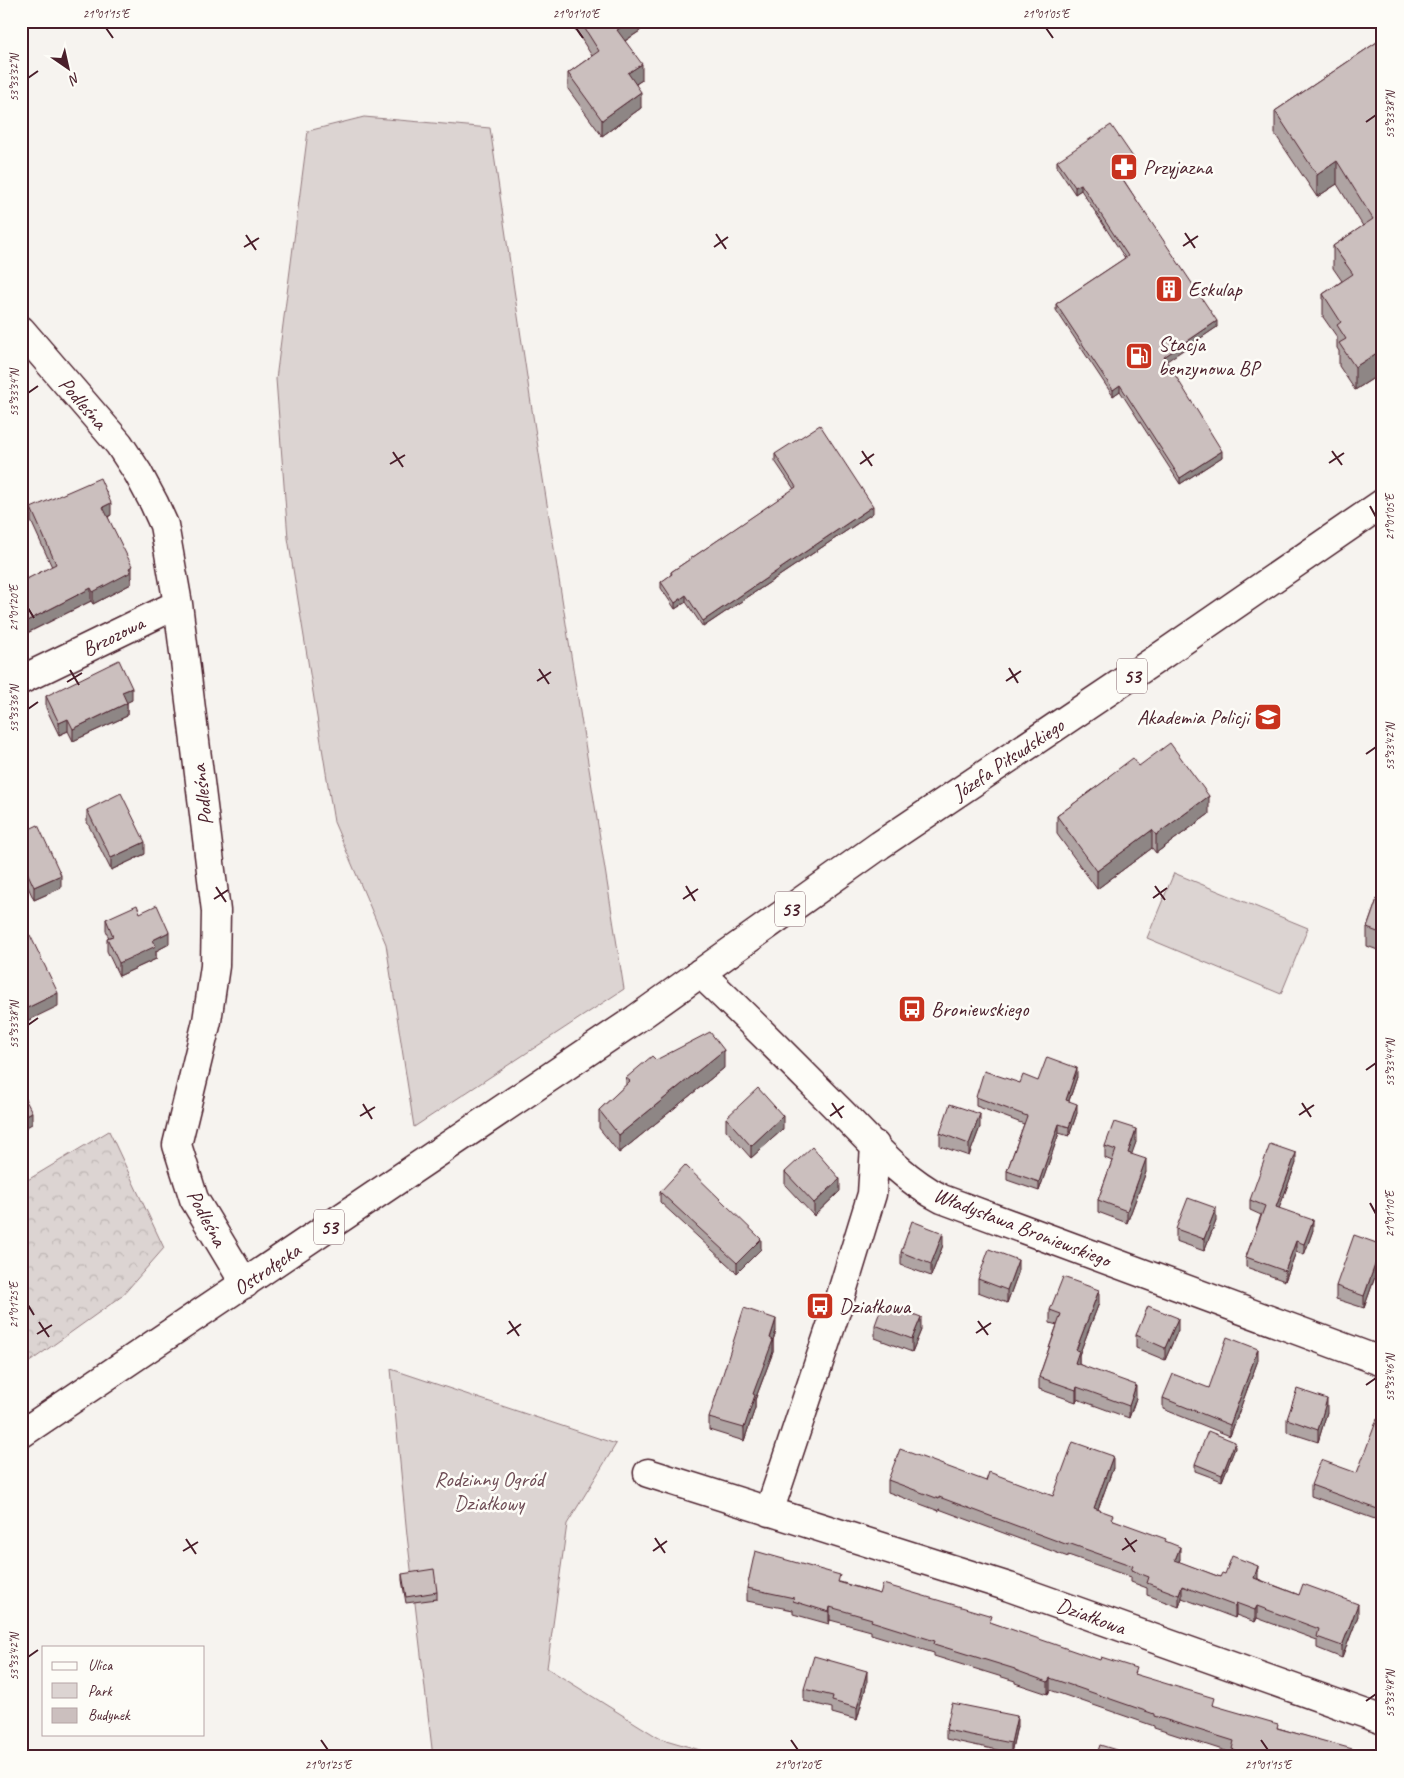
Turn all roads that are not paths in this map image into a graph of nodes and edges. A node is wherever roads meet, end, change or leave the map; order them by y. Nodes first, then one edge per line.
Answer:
1 (22, 333) edge
2 (1383, 503) edge
3 (178, 604) junction
4 (21, 680) edge
5 (700, 973) junction
6 (636, 1019) joint
7 (875, 1146) junction
8 (245, 1284) junction
9 (1383, 1362) edge
10 (21, 1434) edge
11 (648, 1473) dead end
12 (769, 1512) junction
13 (1383, 1720) edge

1 - 3 street, Podleśna
2 - 5 street, Józefa Piłsudskiego / 53
3 - 4 street, Brzozowa
3 - 8 street, Podleśna
5 - 6 street, Józefa Piłsudskiego / 53
5 - 7 street, Władysława Broniewskiego
6 - 8 street, Ostrołęcka / 53
7 - 9 street, Władysława Broniewskiego
7 - 12 street
8 - 10 street, Ostrołęcka / 53
11 - 12 street, Działkowa
12 - 13 street, Działkowa

